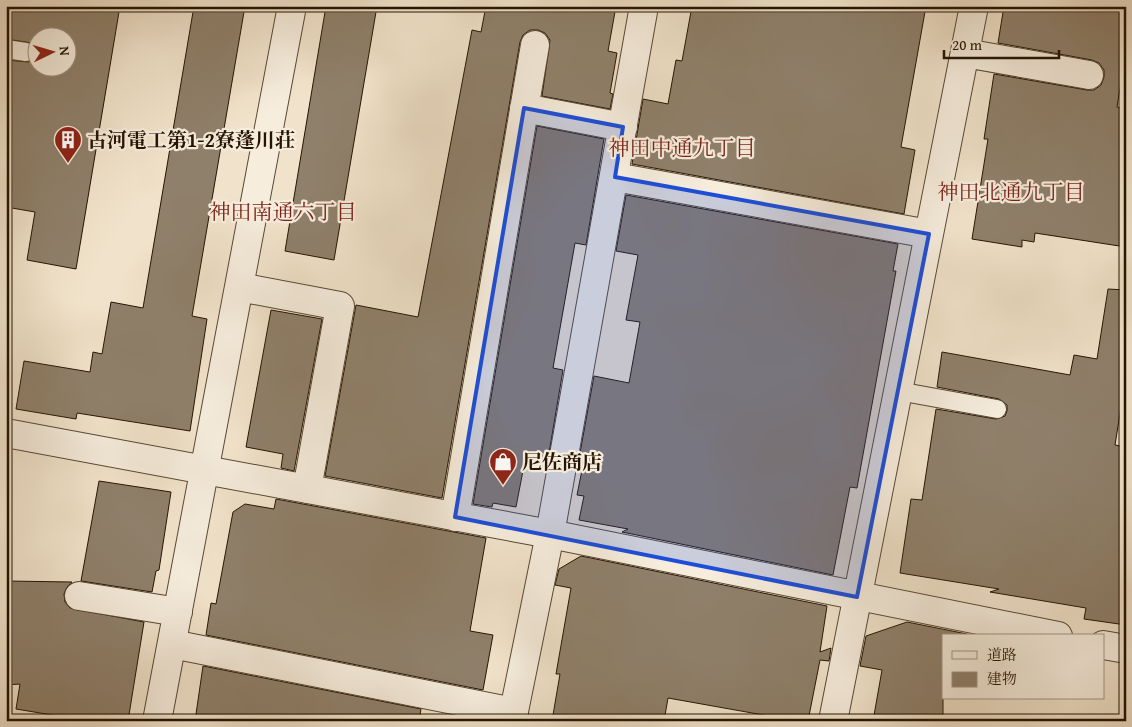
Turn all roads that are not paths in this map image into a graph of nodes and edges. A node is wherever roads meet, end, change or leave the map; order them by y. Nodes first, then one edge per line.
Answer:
1 (292, 6) edge
2 (644, 6) edge
3 (974, 6) edge
4 (535, 45) dead end
5 (6, 49) edge
6 (26, 52) dead end
7 (965, 53) junction
8 (1090, 75) dead end
9 (524, 108) junction
10 (623, 127) junction
11 (615, 177) junction
12 (929, 234) junction
13 (239, 287) junction
14 (898, 391) junction
15 (997, 409) dead end
16 (6, 433) edge
17 (205, 470) junction
18 (307, 489) junction
19 (455, 517) junction
20 (550, 534) junction
21 (79, 596) dead end
22 (857, 597) junction
23 (178, 612) junction
24 (1048, 634) edge
25 (172, 644) junction
26 (1104, 644) edge
27 (1126, 649) edge
28 (513, 717) edge
29 (157, 721) edge
30 (833, 721) edge

1 - 13 street
2 - 10 street
3 - 7 street
4 - 9 street
5 - 6 lane
7 - 8 street
7 - 12 street
9 - 10 street
9 - 19 street
10 - 11 street
11 - 12 street
11 - 20 street
12 - 14 street
13 - 17 street
13 - 18 street
14 - 15 lane
14 - 22 street
16 - 17 street
17 - 18 street
17 - 23 street
18 - 19 street
19 - 20 street
20 - 22 street
20 - 28 street
21 - 23 street
22 - 24 street
22 - 30 street
23 - 25 street
25 - 28 street
25 - 29 street
26 - 27 street

